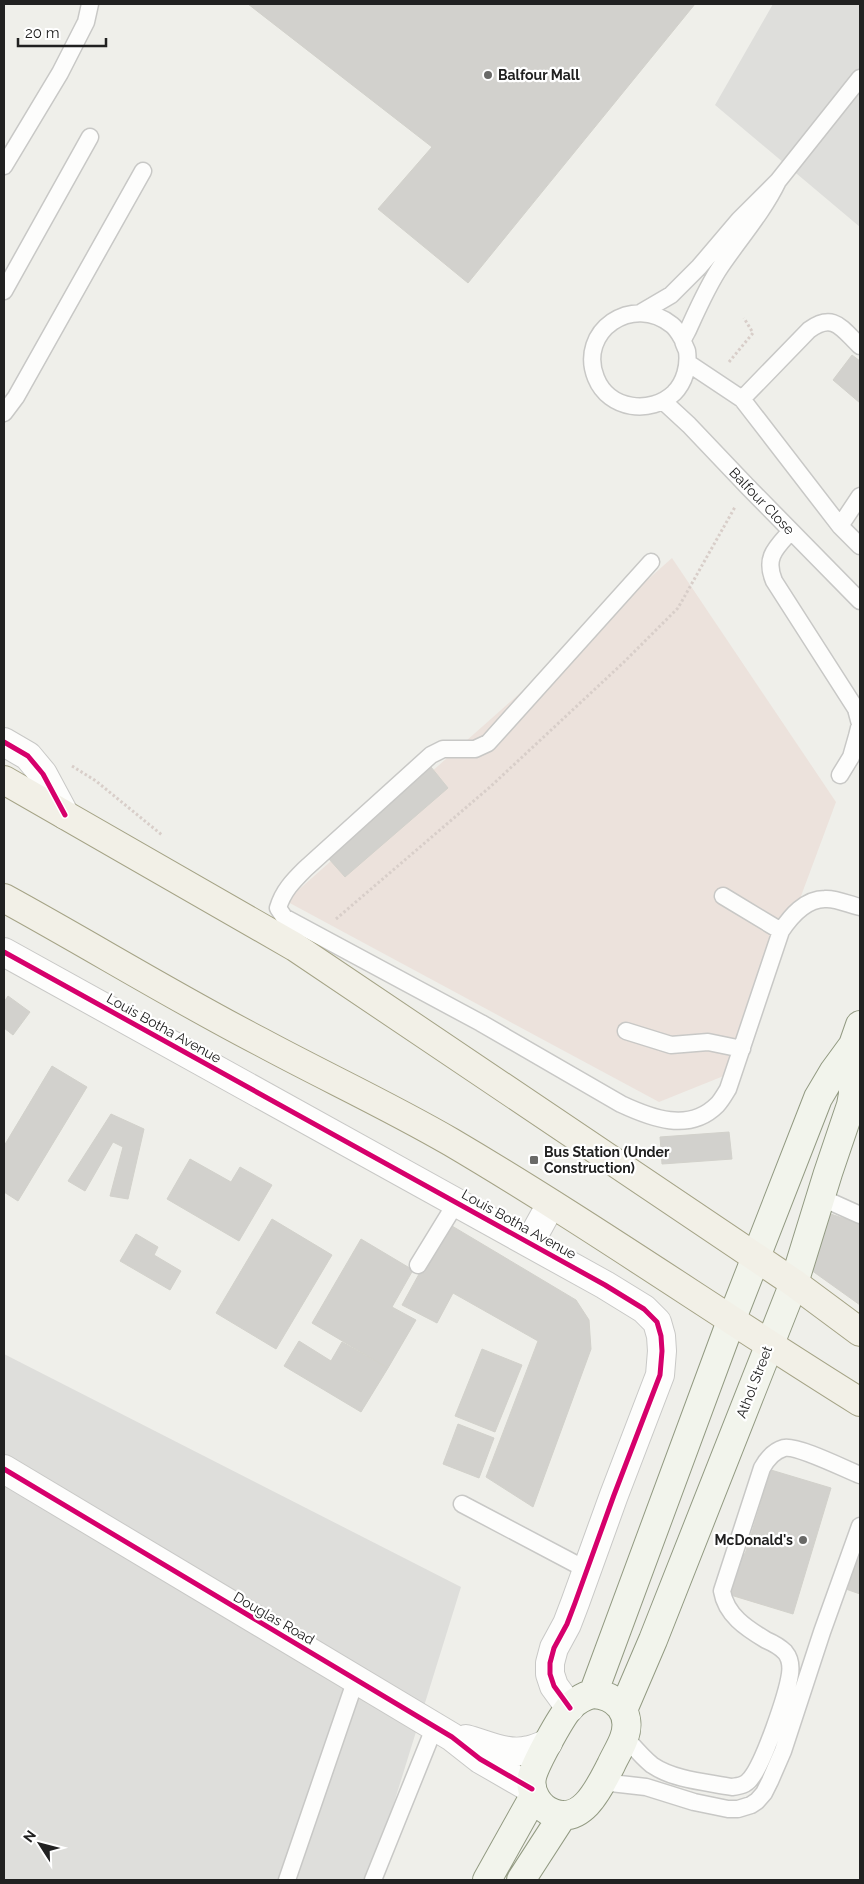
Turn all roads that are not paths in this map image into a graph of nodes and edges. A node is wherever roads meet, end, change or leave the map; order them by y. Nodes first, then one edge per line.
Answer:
1 (90, 4) edge
2 (860, 78) edge
3 (90, 137) dead end
4 (4, 166) edge
5 (143, 171) dead end
6 (778, 181) junction
7 (4, 291) edge
8 (642, 312) junction
9 (683, 340) junction
10 (860, 346) edge
11 (688, 363) junction
12 (742, 399) junction
13 (663, 402) junction
14 (4, 413) edge
15 (860, 496) edge
16 (840, 526) junction
17 (791, 531) junction
18 (860, 546) edge
19 (651, 562) dead end
20 (860, 601) edge
21 (4, 742) edge
22 (840, 775) dead end
23 (4, 780) edge
24 (65, 815) junction
25 (723, 896) dead end
26 (4, 898) edge
27 (860, 907) edge
28 (781, 931) junction
29 (4, 952) edge
30 (626, 1031) dead end
31 (857, 1035) edge
32 (742, 1048) junction
33 (820, 1197) junction
34 (456, 1203) junction
35 (551, 1204) junction
36 (860, 1215) edge
37 (530, 1242) junction
38 (756, 1257) junction
39 (418, 1265) dead end
40 (794, 1283) junction
41 (731, 1321) junction
42 (860, 1332) edge
43 (769, 1346) junction
44 (860, 1402) edge
45 (4, 1469) edge
46 (860, 1475) edge
47 (462, 1504) dead end
48 (860, 1526) edge
49 (587, 1570) junction
50 (356, 1679) junction
51 (582, 1699) junction
52 (623, 1710) junction
53 (443, 1731) junction
54 (625, 1737) junction
55 (548, 1744) junction
56 (602, 1782) junction
57 (533, 1792) junction
58 (563, 1815) junction
59 (287, 1880) edge
60 (373, 1880) edge
61 (487, 1880) edge
62 (521, 1880) edge

1 - 4 lane
2 - 6 lane
3 - 7 lane
5 - 14 lane
6 - 8 lane
6 - 9 lane
8 - 9 lane
8 - 13 lane
9 - 11 lane
10 - 12 lane
11 - 12 lane
11 - 13 lane
12 - 16 lane
13 - 17 lane, Balfour Close
15 - 16 lane
16 - 18 lane
17 - 20 lane, Balfour Close
17 - 22 lane
19 - 32 lane
21 - 24 street
23 - 24 main road
24 - 38 main road
25 - 28 lane
26 - 35 main road
27 - 28 lane
28 - 32 lane
29 - 34 street, Louis Botha Avenue
30 - 32 lane
31 - 33 main road, Athol Street
31 - 38 main road, Athol Street
33 - 36 lane
33 - 40 main road, Athol Street
34 - 37 street, Louis Botha Avenue
34 - 39 lane
35 - 37 street
35 - 41 main road
37 - 49 street, Louis Botha Avenue
38 - 40 main road
38 - 41 main road, Athol Street
40 - 42 main road
40 - 43 main road, Athol Street
41 - 43 main road
41 - 51 main road, Athol Street
43 - 44 main road
43 - 52 main road, Athol Street
45 - 50 street, Douglas Road
46 - 54 lane
47 - 49 lane
48 - 56 lane
49 - 51 street, Louis Botha Avenue
50 - 53 street, Douglas Road
50 - 59 lane
51 - 52 main road
51 - 55 main road, Athol Street
52 - 54 main road
53 - 55 street, Douglas Road
53 - 57 street, Douglas Road
53 - 60 lane
54 - 56 main road
55 - 57 main road, Athol Street
56 - 58 main road
57 - 58 main road
57 - 61 main road
58 - 62 main road

